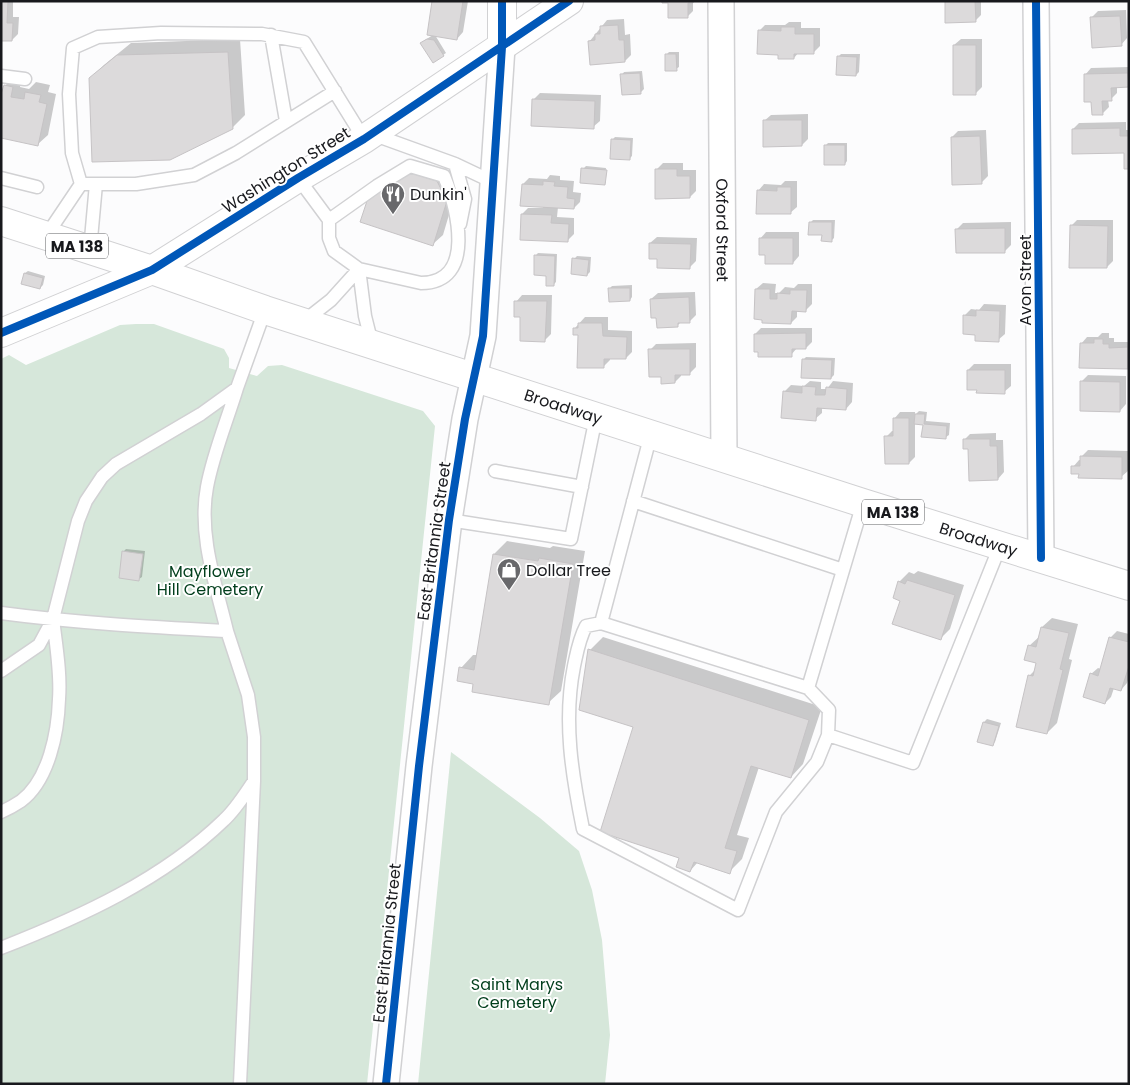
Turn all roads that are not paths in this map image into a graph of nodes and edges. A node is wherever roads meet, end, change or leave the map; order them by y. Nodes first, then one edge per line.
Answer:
1 (502, 1) edge
2 (569, 1) edge
3 (721, 1) edge
4 (1036, 1) edge
5 (266, 34) junction
6 (502, 47) junction
7 (1, 76) edge
8 (25, 79) dead end
9 (335, 91) junction
10 (286, 120) junction
11 (368, 136) junction
12 (456, 164) junction
13 (298, 178) junction
14 (1, 179) edge
15 (493, 182) junction
16 (81, 184) junction
17 (96, 184) junction
18 (37, 187) dead end
19 (329, 220) junction
20 (1, 221) edge
21 (458, 232) junction
22 (46, 236) junction
23 (90, 250) junction
24 (359, 269) junction
25 (152, 270) junction
26 (265, 310) junction
27 (303, 322) junction
28 (1, 333) edge
29 (372, 344) junction
30 (474, 377) junction
31 (237, 388) junction
32 (596, 417) junction
33 (651, 434) junction
34 (724, 457) junction
35 (495, 470) dead end
36 (582, 487) junction
37 (633, 501) junction
38 (863, 502) junction
39 (449, 520) junction
40 (1000, 546) junction
41 (1041, 558) junction
42 (843, 570) junction
43 (1129, 586) edge
44 (1, 613) edge
45 (53, 619) junction
46 (601, 624) junction
47 (227, 631) junction
48 (1, 671) edge
49 (808, 688) junction
50 (828, 735) junction
51 (254, 781) junction
52 (1, 812) edge
53 (1, 948) edge
54 (240, 1084) edge
55 (386, 1084) edge

1 - 6 main road, East Britannia Street
2 - 6 main road, Washington Street
3 - 34 street, Oxford Street
4 - 41 street, Avon Street
5 - 9 lane
5 - 10 lane
5 - 16 lane
6 - 11 main road, Washington Street
6 - 15 street, East Britannia Street
7 - 8 lane
9 - 10 lane
9 - 11 lane
10 - 17 lane
11 - 12 lane
11 - 13 main road, Washington Street
12 - 15 lane
12 - 21 lane
13 - 19 lane
13 - 25 main road, Washington Street
14 - 18 lane
15 - 30 street, East Britannia Street
16 - 17 lane
16 - 22 lane
17 - 23 lane
19 - 21 lane
19 - 24 lane
20 - 22 main road, Broadway / MA 138
21 - 24 lane
22 - 23 main road, Broadway / MA 138
23 - 25 main road, Broadway / MA 138
24 - 27 lane
24 - 29 lane
25 - 26 main road, Broadway / MA 138
25 - 28 main road, Washington Street
26 - 27 main road, Broadway / MA 138
26 - 31 lane
27 - 29 main road, Broadway / MA 138
29 - 30 main road, Broadway / MA 138
30 - 32 main road, Broadway / MA 138
30 - 39 street, East Britannia Street
31 - 45 lane
31 - 47 lane
32 - 33 main road, Broadway / MA 138
32 - 36 lane
33 - 34 main road, Broadway / MA 138
33 - 37 lane
34 - 38 main road, Broadway / MA 138
35 - 36 lane
36 - 39 lane
37 - 42 lane
37 - 46 lane
38 - 40 main road, Broadway / MA 138
38 - 42 lane
39 - 55 street, East Britannia Street
40 - 41 main road, Broadway / MA 138
40 - 50 lane
41 - 43 main road, Broadway / MA 138
42 - 49 lane
44 - 45 lane
45 - 47 lane
45 - 48 lane
45 - 52 lane
46 - 49 lane
46 - 50 lane
47 - 51 lane
49 - 50 lane
51 - 53 lane
51 - 54 lane

